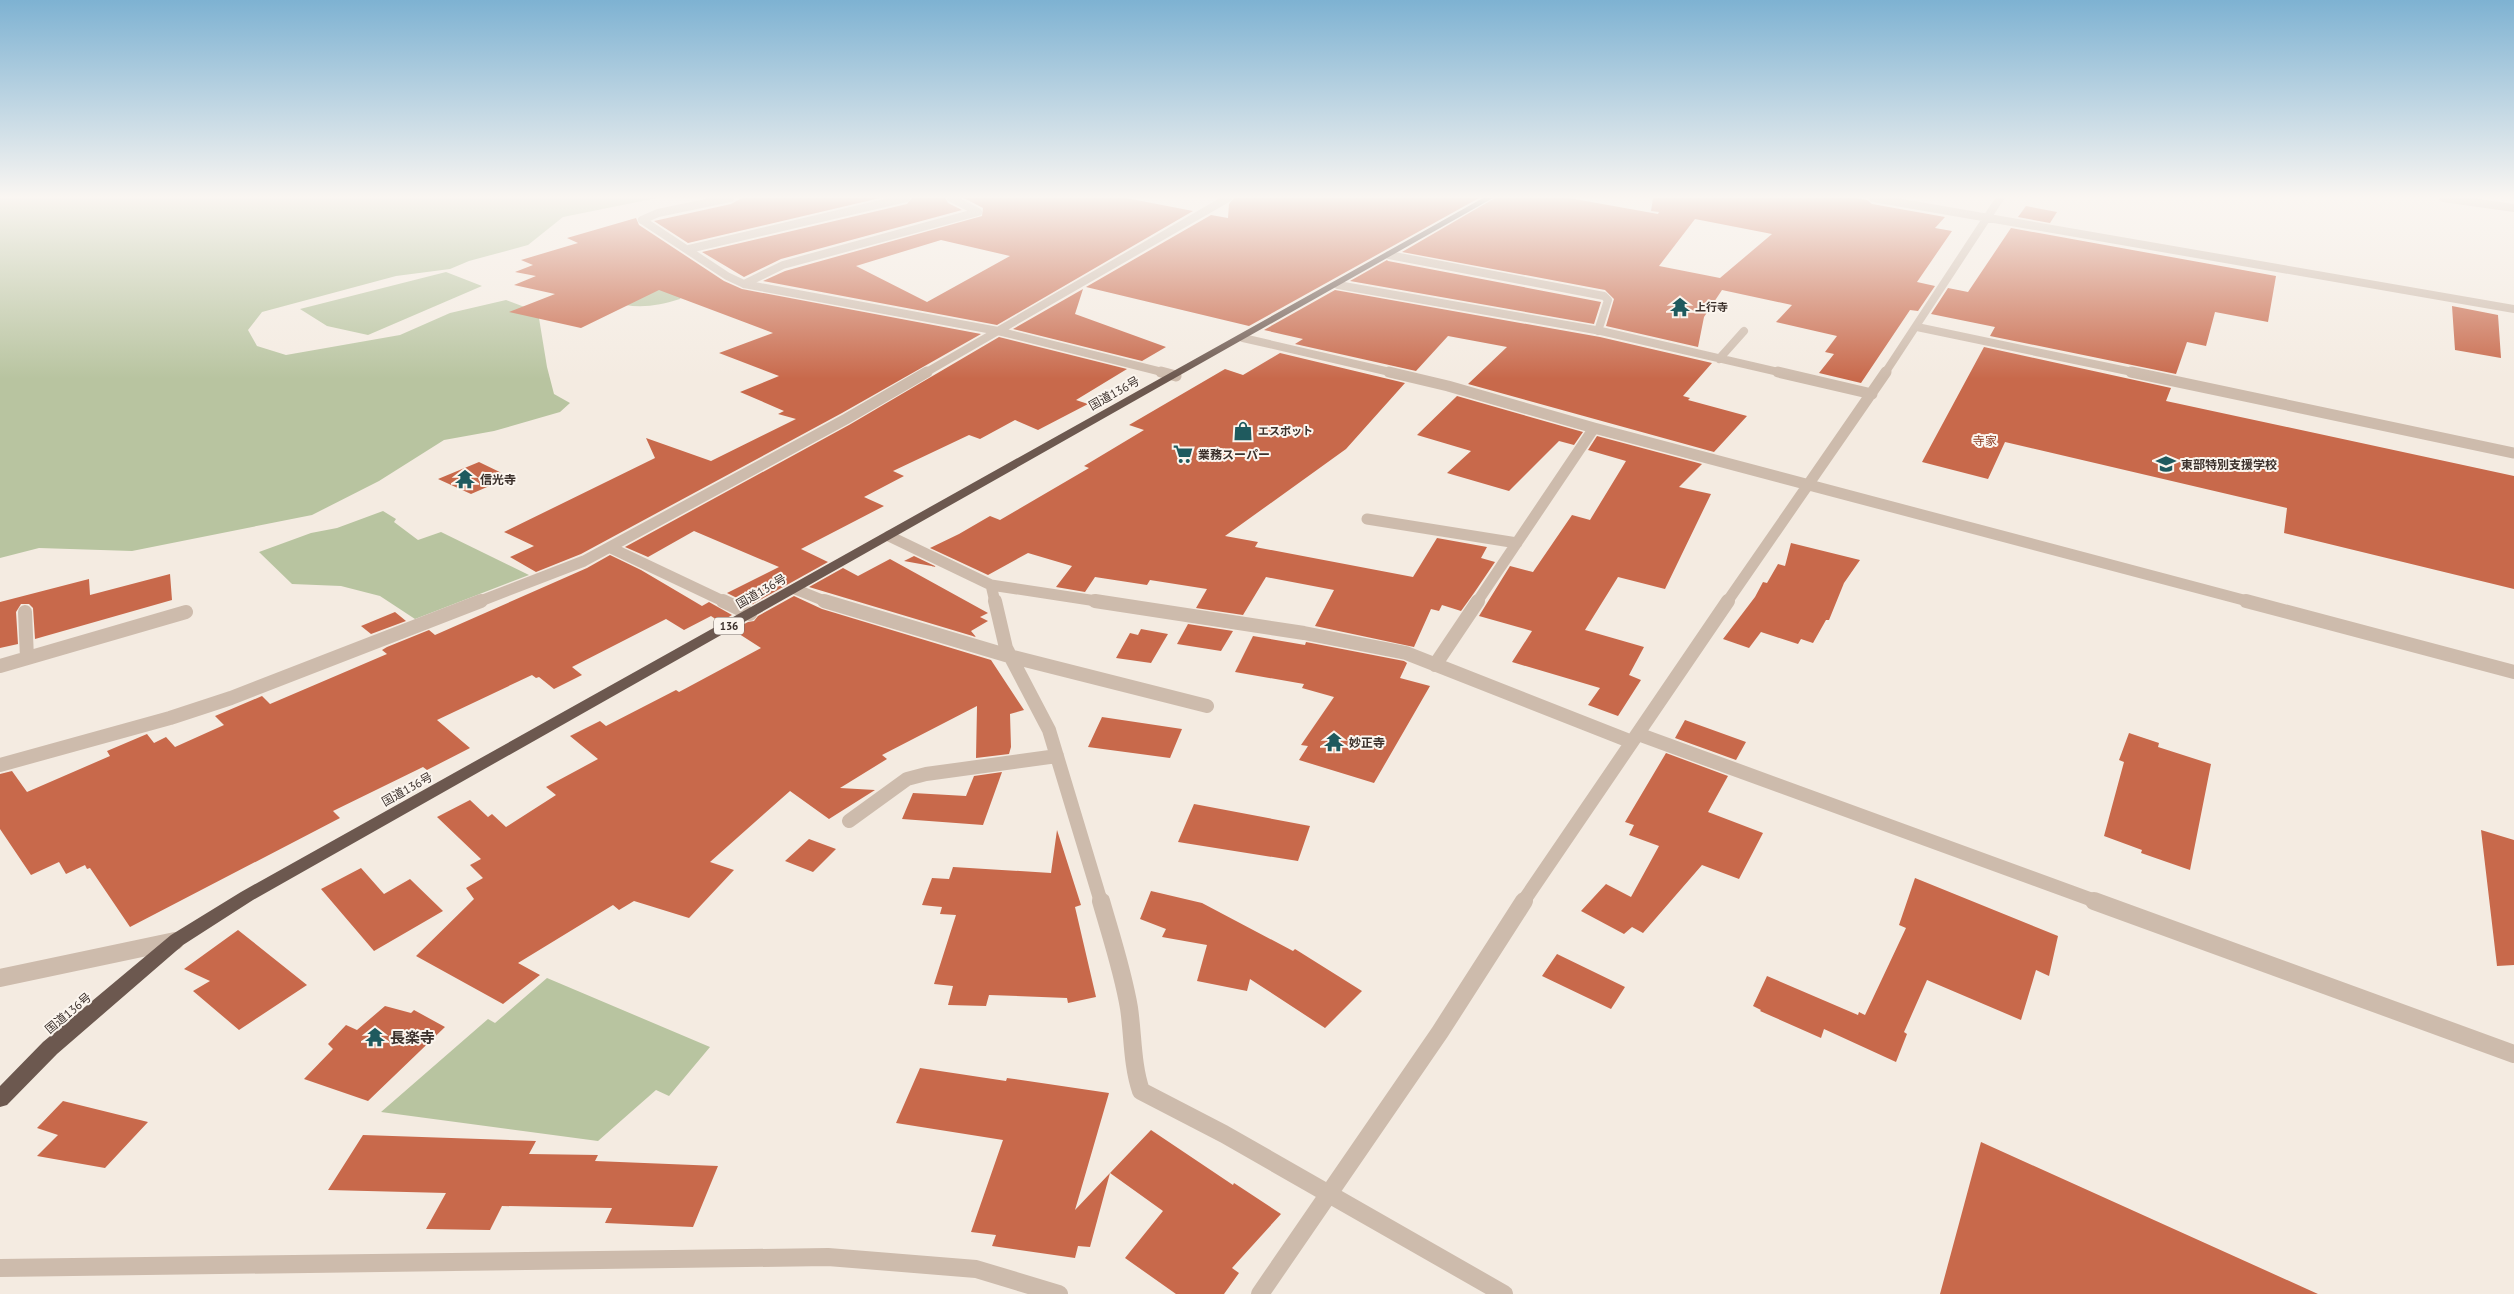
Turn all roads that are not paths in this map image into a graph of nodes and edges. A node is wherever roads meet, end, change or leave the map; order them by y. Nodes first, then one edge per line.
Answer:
1 (703, 258) edge
2 (807, 258) edge
3 (1124, 258) edge
4 (1384, 258) edge
5 (1401, 258) edge
6 (1962, 258) edge
7 (2221, 258) edge
8 (744, 284) junction
9 (1338, 284) junction
10 (2514, 309) edge
11 (1917, 327) junction
12 (998, 331) junction
13 (1598, 331) junction
14 (1744, 331) dead end
15 (1243, 338) junction
16 (1719, 359) junction
17 (1176, 376) junction
18 (1872, 394) junction
19 (1594, 428) junction
20 (2514, 453) edge
21 (1808, 484) junction
22 (1367, 519) dead end
23 (888, 536) junction
24 (1517, 543) junction
25 (611, 548) junction
26 (991, 585) junction
27 (795, 589) junction
28 (25, 612) dead end
29 (186, 612) dead end
30 (750, 614) junction
31 (1010, 656) junction
32 (27, 658) junction
33 (1434, 665) junction
34 (0, 666) edge
35 (2514, 672) edge
36 (1207, 706) dead end
37 (1635, 738) junction
38 (1058, 756) junction
39 (0, 765) edge
40 (849, 821) dead end
41 (177, 940) junction
42 (0, 978) edge
43 (2514, 1054) edge
44 (0, 1099) edge
45 (1329, 1196) junction
46 (0, 1268) edge
47 (1059, 1294) edge
48 (1260, 1294) edge
49 (1504, 1294) edge

1 - 8 street
2 - 8 street
3 - 12 street
4 - 9 highway, 国道136号 / 136
5 - 13 street
6 - 11 street
7 - 10 street
8 - 12 street
9 - 13 street
9 - 15 highway, 国道136号 / 136
11 - 18 street
11 - 20 street
12 - 17 street
12 - 25 street
13 - 16 street
14 - 16 street
15 - 17 highway, 国道136号 / 136
15 - 19 street
16 - 18 street
17 - 23 highway, 国道136号 / 136
18 - 21 street
19 - 21 street
19 - 24 street
21 - 35 street
21 - 37 street
22 - 24 street
23 - 26 street
23 - 27 highway, 国道136号 / 136
24 - 33 street
25 - 30 street
25 - 39 street
26 - 31 street
26 - 33 street
27 - 30 highway, 国道136号 / 136
27 - 31 street
28 - 32 street
29 - 32 street
30 - 41 highway, 国道136号 / 136
31 - 36 street
31 - 38 street
32 - 34 street
33 - 37 street
37 - 43 street
37 - 45 street
38 - 40 street
38 - 45 street
41 - 42 street
41 - 44 highway, 国道136号 / 136
45 - 48 street
45 - 49 street
46 - 47 street

